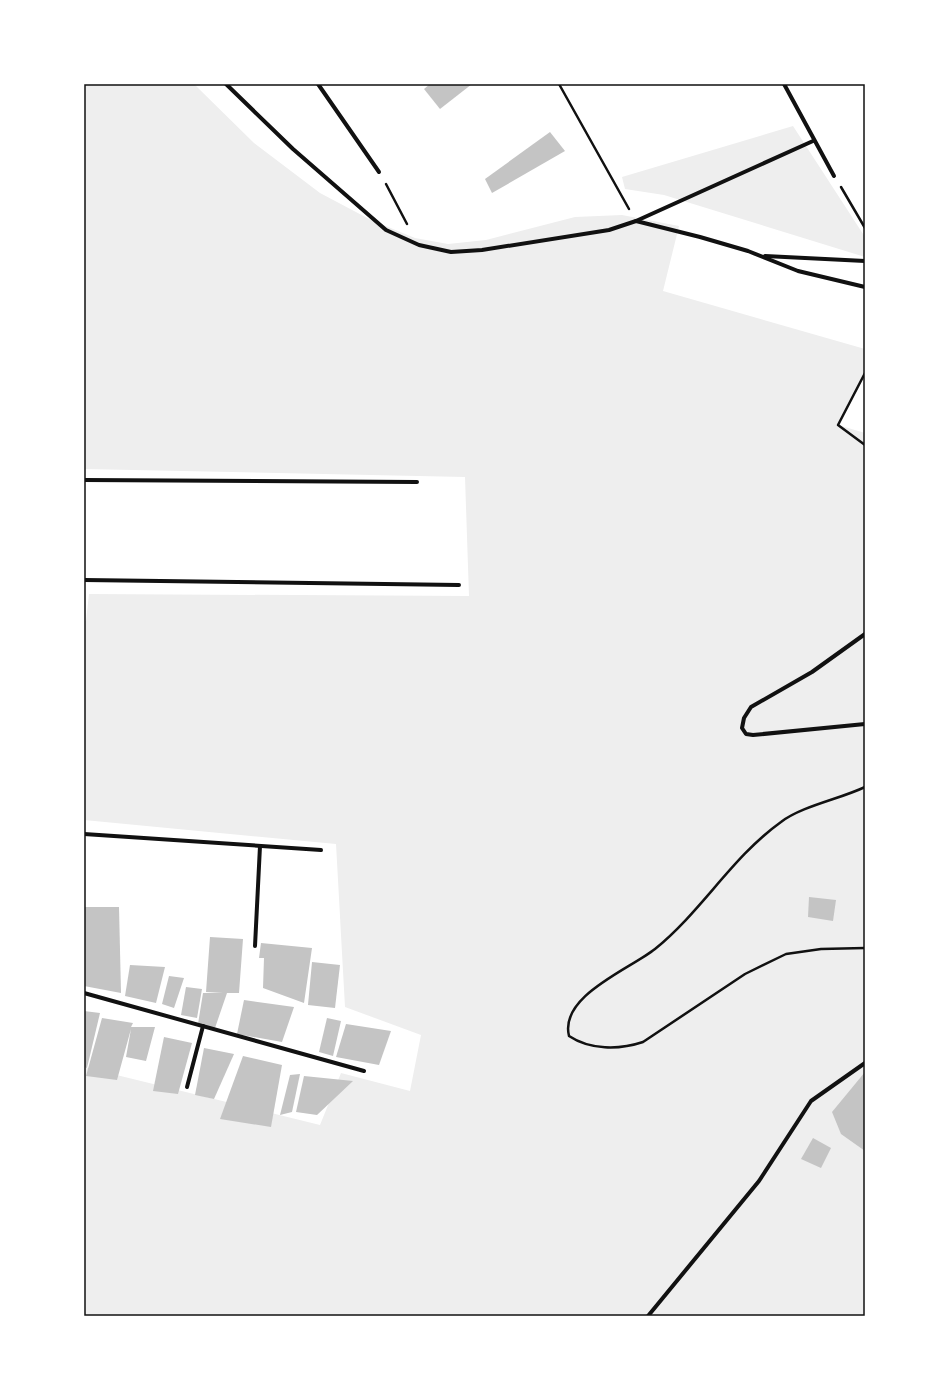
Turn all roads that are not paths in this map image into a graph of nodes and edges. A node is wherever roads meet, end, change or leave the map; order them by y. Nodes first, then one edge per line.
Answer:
1 (226, 84) edge
2 (318, 84) edge
3 (784, 84) edge
4 (813, 141) junction
5 (379, 172) road end
6 (834, 176) road end
7 (636, 221) junction
8 (763, 256) junction
9 (865, 261) edge
10 (865, 287) edge
11 (84, 480) edge
12 (417, 482) dead end
13 (84, 580) edge
14 (459, 585) dead end
15 (865, 634) edge
16 (865, 724) edge
17 (84, 834) edge
18 (260, 846) junction
19 (321, 850) dead end
20 (256, 946) dead end
21 (84, 993) edge
22 (203, 1026) junction
23 (865, 1063) edge
24 (364, 1071) dead end
25 (188, 1087) dead end
26 (648, 1316) edge

1 - 7 street
2 - 5 street
3 - 4 street
4 - 6 street
4 - 7 street
7 - 8 street
8 - 9 street
8 - 10 street
11 - 12 street
13 - 14 street
15 - 16 street
17 - 18 street
18 - 19 street
18 - 20 street
21 - 22 street
22 - 24 street
22 - 25 street
23 - 26 street

